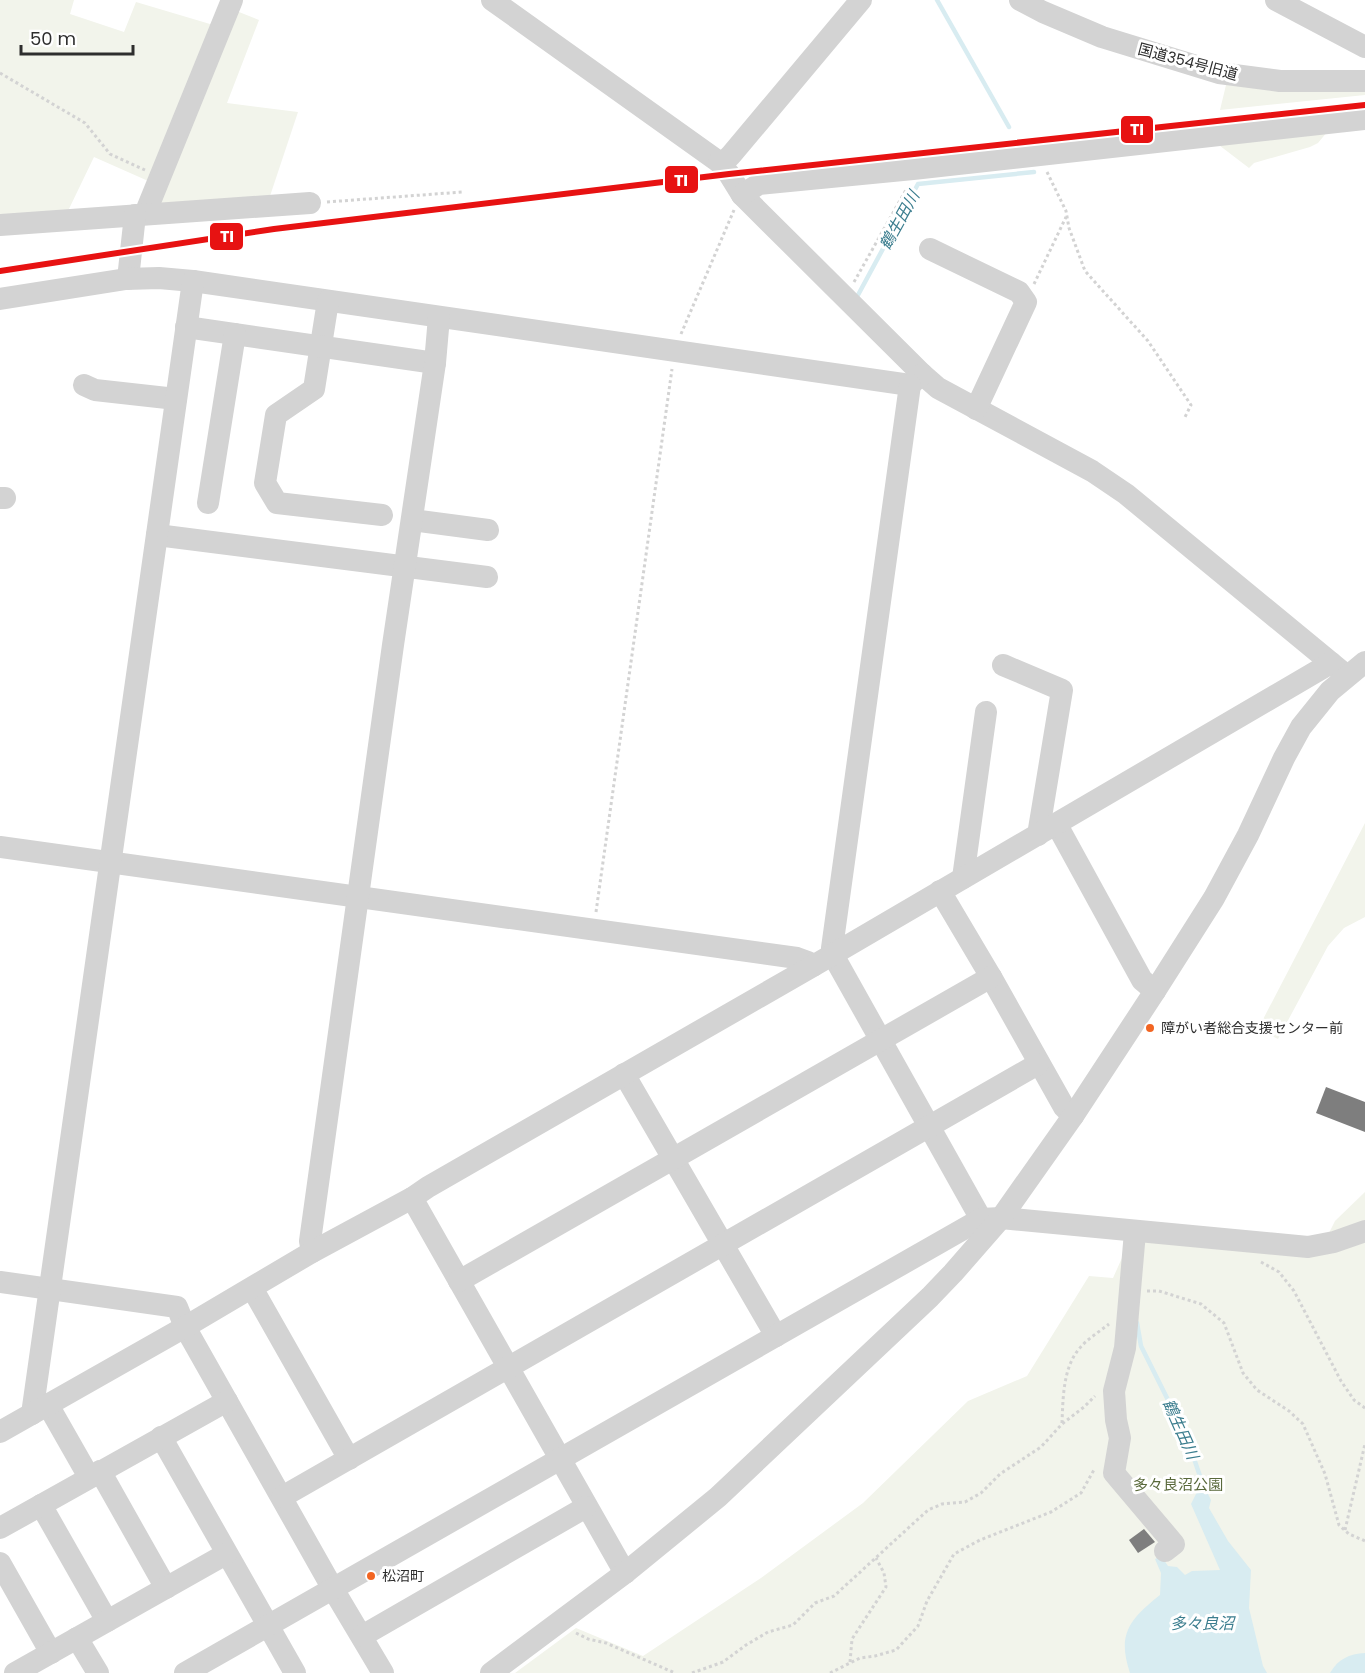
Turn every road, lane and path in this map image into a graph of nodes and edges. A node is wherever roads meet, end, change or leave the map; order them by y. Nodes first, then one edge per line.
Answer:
1 (232, 0) edge
2 (492, 0) edge
3 (861, 0) edge
4 (1020, 0) edge
5 (1276, 0) edge
6 (1365, 47) edge
7 (0, 73) edge
8 (1365, 81) edge
9 (1365, 119) edge
10 (1038, 154) junction
11 (719, 162) junction
12 (913, 170) junction
13 (160, 177) junction
14 (462, 192) dead end
15 (742, 195) junction
16 (310, 203) joint
17 (140, 214) junction
18 (1067, 215) junction
19 (0, 225) edge
20 (930, 249) dead end
21 (128, 279) junction
22 (193, 282) junction
23 (844, 295) junction
24 (0, 299) edge
25 (328, 301) junction
26 (1026, 302) junction
27 (440, 317) junction
28 (186, 327) junction
29 (235, 334) junction
30 (321, 346) junction
31 (674, 350) junction
32 (435, 363) junction
33 (916, 380) junction
34 (84, 385) dead end
35 (176, 399) junction
36 (976, 409) junction
37 (1185, 417) dead end
38 (208, 503) dead end
39 (382, 515) dead end
40 (412, 520) junction
41 (488, 530) dead end
42 (157, 535) junction
43 (406, 567) junction
44 (487, 577) dead end
45 (1365, 662) edge
46 (1003, 665) dead end
47 (1339, 669) junction
48 (986, 712) dead end
49 (1048, 830) junction
50 (0, 847) edge
51 (109, 862) junction
52 (963, 879) junction
53 (940, 891) junction
54 (359, 897) junction
55 (594, 930) junction
56 (833, 954) junction
57 (813, 966) junction
58 (992, 977) junction
59 (1155, 991) junction
60 (880, 1040) junction
61 (1038, 1064) junction
62 (624, 1074) junction
63 (1072, 1116) junction
64 (929, 1127) junction
65 (672, 1158) junction
66 (412, 1198) junction
67 (991, 1218) junction
68 (1365, 1231) edge
69 (1135, 1232) junction
70 (722, 1244) junction
71 (312, 1252) junction
72 (1258, 1261) dead end
73 (459, 1281) junction
74 (0, 1282) edge
75 (252, 1288) junction
76 (51, 1289) junction
77 (1129, 1299) junction
78 (185, 1327) junction
79 (776, 1336) junction
80 (507, 1369) junction
81 (1118, 1378) junction
82 (227, 1401) junction
83 (1365, 1408) edge
84 (40, 1410) junction
85 (1062, 1424) junction
86 (0, 1432) edge
87 (161, 1437) junction
88 (1365, 1444) edge
89 (349, 1459) junction
90 (560, 1460) junction
91 (1104, 1471) junction
92 (94, 1474) junction
93 (282, 1497) junction
94 (41, 1505) junction
95 (586, 1507) junction
96 (1128, 1508) dead end
97 (0, 1528) edge
98 (1345, 1530) junction
99 (1365, 1541) edge
100 (1165, 1551) dead end
101 (226, 1554) junction
102 (876, 1558) junction
103 (0, 1563) edge
104 (625, 1573) junction
105 (166, 1588) junction
106 (333, 1589) junction
107 (107, 1621) junction
108 (266, 1626) junction
109 (569, 1630) dead end
110 (362, 1636) junction
111 (77, 1638) junction
112 (51, 1653) junction
113 (850, 1662) junction
114 (15, 1673) edge
115 (98, 1673) edge
116 (185, 1673) edge
117 (295, 1673) edge
118 (383, 1673) edge
119 (491, 1673) edge
120 (675, 1673) edge
121 (692, 1673) edge
122 (830, 1673) edge

1 - 13 street
2 - 11 street
3 - 11 street
4 - 8 street, 国道354号旧道
5 - 6 street
7 - 13 path
9 - 10 street
10 - 12 street
10 - 18 path
11 - 15 street
12 - 15 street
12 - 23 path
13 - 17 street
14 - 16 path
15 - 23 street
15 - 31 path
16 - 17 street
17 - 19 street
17 - 21 street
18 - 26 path
18 - 37 path
20 - 26 street
21 - 22 street
21 - 24 street
22 - 25 street
22 - 28 street
23 - 33 street
25 - 27 street
25 - 30 street
26 - 36 street
27 - 31 street
27 - 32 street
28 - 29 street
28 - 35 street
29 - 30 street
29 - 38 street
30 - 32 street
30 - 39 street
31 - 33 street
31 - 55 path
32 - 40 street
33 - 36 street
33 - 56 street
34 - 35 street
35 - 42 street
36 - 47 street
40 - 41 street
40 - 43 street
42 - 43 street
42 - 51 street
43 - 44 street
43 - 54 street
45 - 47 street
46 - 49 street
47 - 49 street
47 - 59 street
48 - 52 street
49 - 52 street
49 - 59 street
50 - 51 street
51 - 54 street
51 - 76 street
52 - 53 street
53 - 56 street
53 - 58 street
54 - 55 street
54 - 71 street
55 - 57 street
56 - 57 street
56 - 60 street
57 - 62 street
58 - 60 street
58 - 61 street
59 - 63 street
60 - 64 street
60 - 65 street
61 - 63 street
61 - 64 street
62 - 65 street
62 - 66 street
63 - 67 street
64 - 67 street
64 - 70 street
65 - 70 street
65 - 73 street
66 - 71 street
66 - 73 street
67 - 69 street
67 - 79 street
67 - 104 street
68 - 69 street
69 - 77 street
70 - 79 street
70 - 80 street
71 - 75 street
72 - 83 path
73 - 80 street
74 - 76 street
75 - 78 street
75 - 89 street
76 - 78 street
76 - 84 street
77 - 81 street
77 - 85 path
77 - 98 path
78 - 82 street
78 - 84 street
79 - 90 street
80 - 89 street
80 - 90 street
81 - 85 path
81 - 91 street
82 - 87 street
82 - 93 street
84 - 86 street
84 - 92 street
85 - 102 path
87 - 92 street
87 - 101 street
88 - 98 path
89 - 93 street
90 - 95 street
90 - 106 street
91 - 96 street
91 - 100 street
91 - 113 path
92 - 94 street
92 - 105 street
93 - 106 street
94 - 97 street
94 - 107 street
95 - 104 street
95 - 110 street
98 - 99 path
101 - 105 street
101 - 108 street
102 - 113 path
102 - 121 path
103 - 112 street
104 - 119 street
105 - 107 street
106 - 108 street
106 - 110 street
107 - 111 street
108 - 116 street
108 - 117 street
109 - 120 path
110 - 118 street
111 - 112 street
111 - 115 street
112 - 114 street
113 - 122 path

